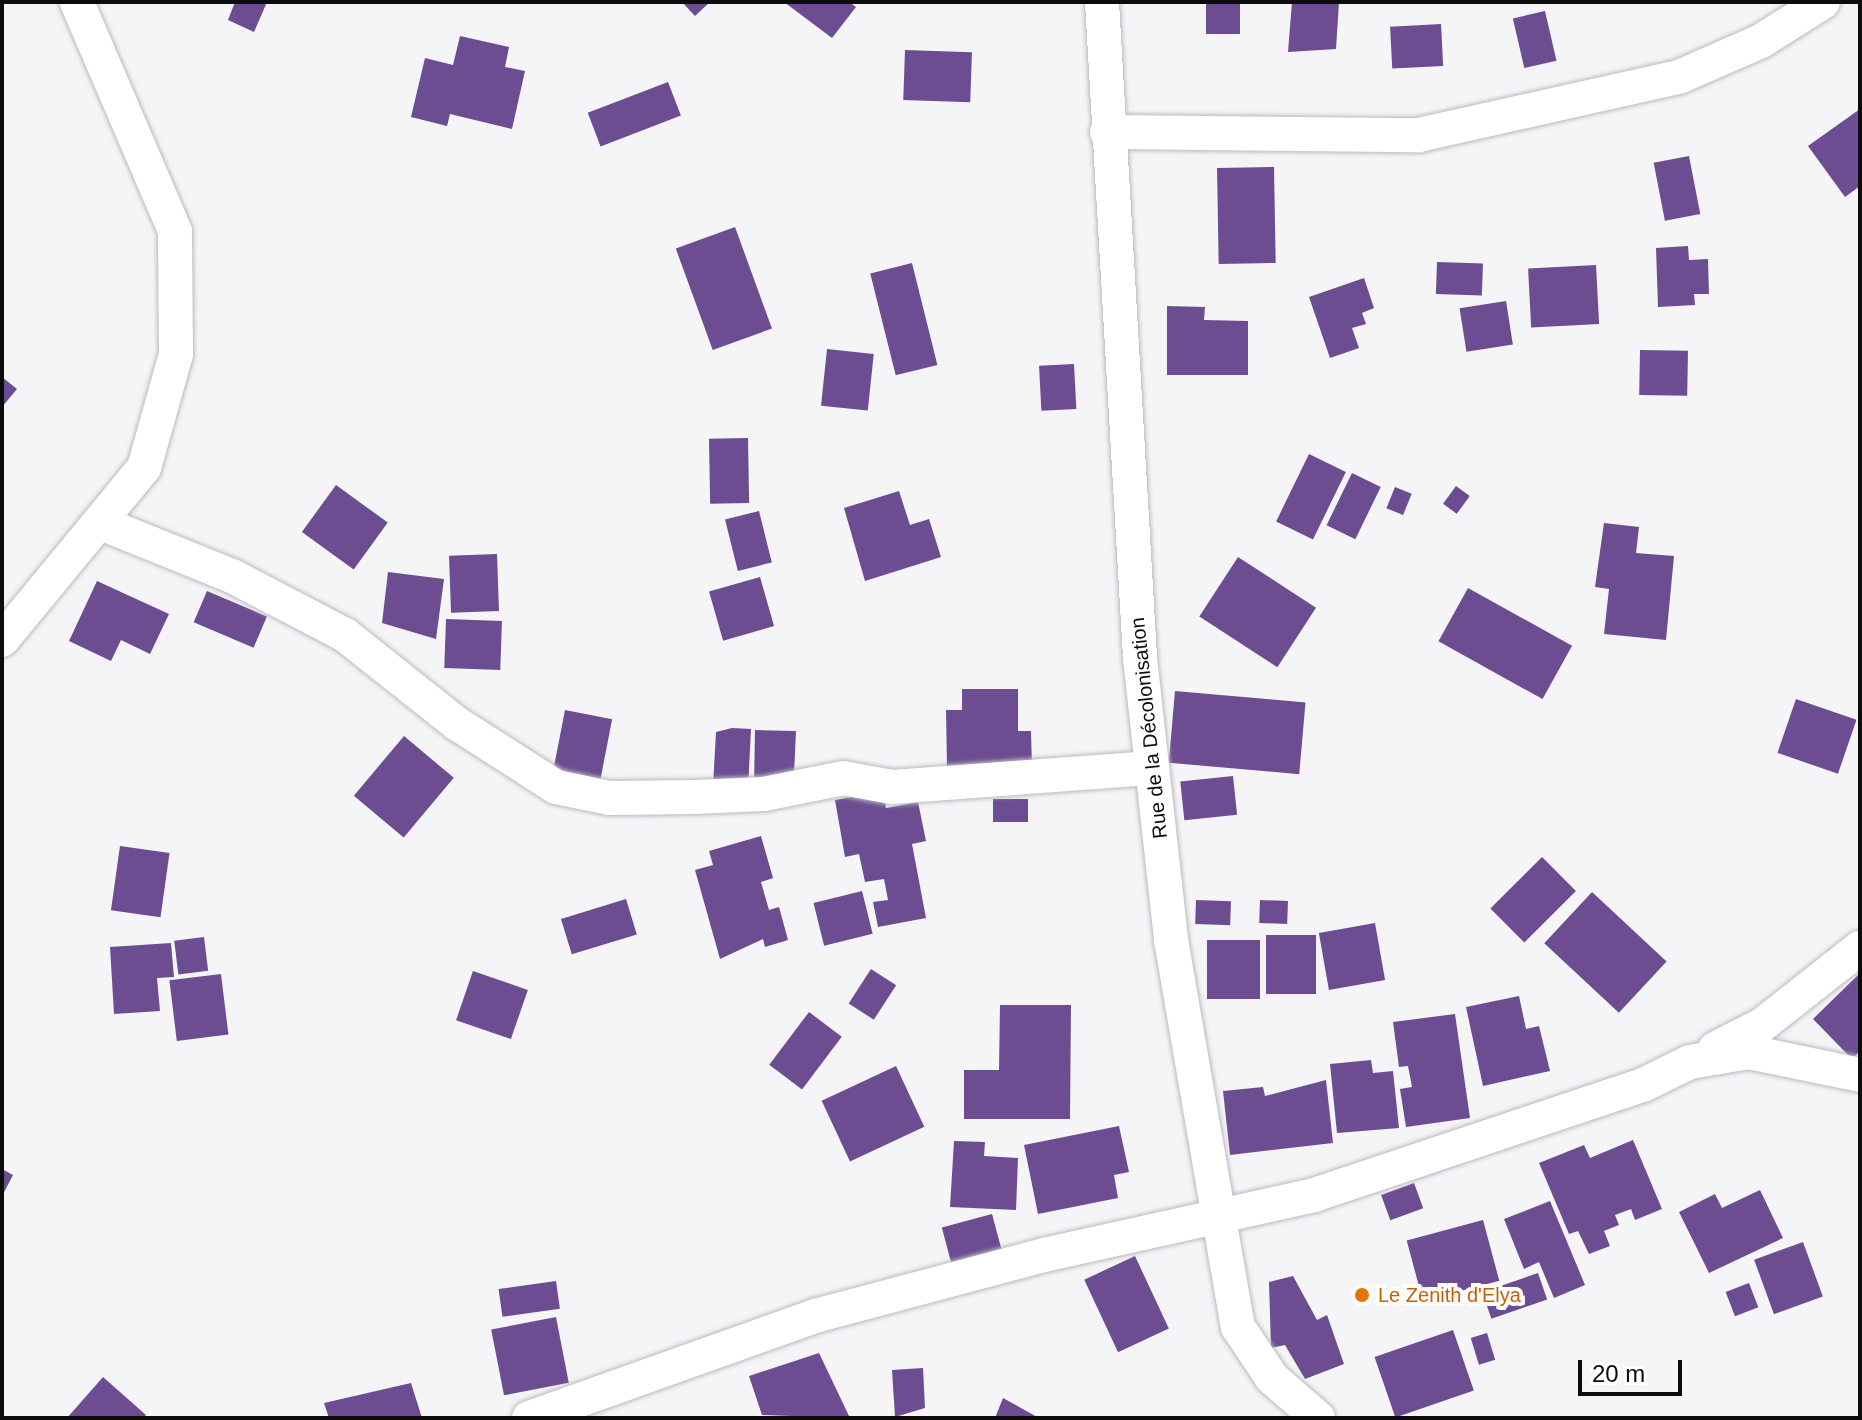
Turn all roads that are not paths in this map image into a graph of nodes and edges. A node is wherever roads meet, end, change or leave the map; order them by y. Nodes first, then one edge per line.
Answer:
1 (77, 2) edge
2 (1102, 2) edge
3 (1823, 2) edge
4 (1107, 132) junction
5 (103, 524) junction
6 (2, 640) edge
7 (1152, 768) junction
8 (1860, 948) edge
9 (1860, 1075) edge
10 (1643, 1085) junction
11 (1214, 1219) junction
12 (529, 1418) edge
13 (1318, 1418) edge

1 - 5 street
2 - 4 street, Rue de la Décolonisation
3 - 4 street
4 - 7 street, Rue de la Décolonisation
5 - 6 street
5 - 7 street
7 - 11 street, Rue de la Décolonisation
8 - 10 street
9 - 10 street
10 - 11 street
11 - 12 street
11 - 13 street, Rue de la Décolonisation

